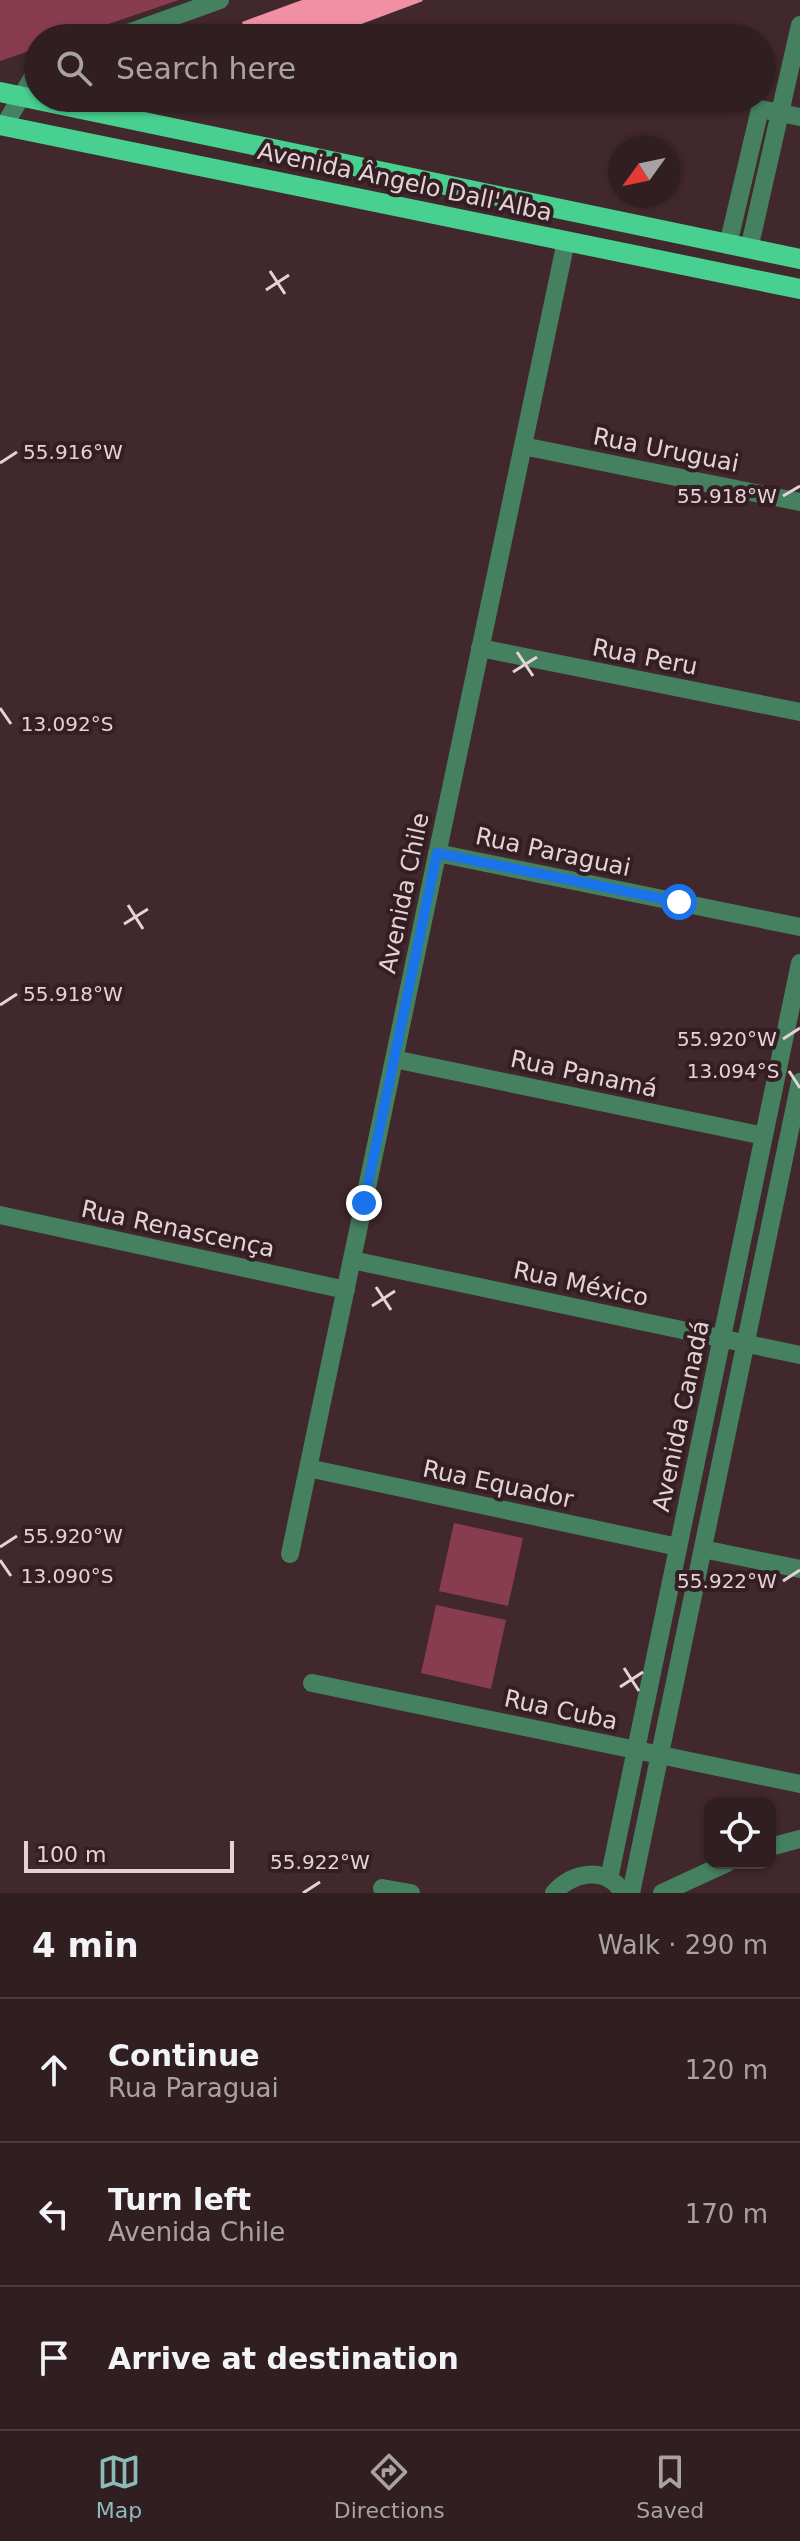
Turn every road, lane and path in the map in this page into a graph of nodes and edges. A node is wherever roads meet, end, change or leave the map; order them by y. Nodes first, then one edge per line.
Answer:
1 (220, 0) edge
2 (153, 24) edge
3 (800, 25) edge
4 (10, 94) edge
5 (96, 112) edge
6 (759, 112) edge
7 (775, 112) edge
8 (780, 113) junction
9 (800, 117) edge
10 (2, 125) edge
11 (566, 241) junction
12 (728, 245) junction
13 (749, 249) junction
14 (800, 259) edge
15 (800, 289) edge
16 (523, 446) junction
17 (800, 502) edge
18 (480, 648) junction
19 (800, 712) edge
20 (437, 853) junction
21 (800, 927) edge
22 (800, 963) edge
23 (394, 1059) junction
24 (800, 1082) edge
25 (764, 1136) junction
26 (794, 1142) edge
27 (0, 1215) edge
28 (352, 1260) junction
29 (346, 1290) junction
30 (722, 1338) junction
31 (745, 1343) junction
32 (800, 1355) edge
33 (308, 1468) junction
34 (678, 1547) junction
35 (703, 1549) junction
36 (290, 1554) dead end
37 (800, 1569) edge
38 (312, 1683) dead end
39 (636, 1750) junction
40 (659, 1755) junction
41 (800, 1784) edge
42 (800, 1839) edge
43 (776, 1845) edge
44 (714, 1869) edge
45 (609, 1879) junction
46 (382, 1888) dead end
47 (411, 1893) edge
48 (554, 1893) edge
49 (623, 1893) edge
50 (631, 1893) edge
51 (662, 1893) edge

1 - 2 street
3 - 8 street
4 - 10 street
5 - 12 main road, Avenida Ângelo Dall'Alba
6 - 12 street
7 - 8 street
8 - 9 street
8 - 13 street
10 - 11 main road, Avenida Ângelo Dall'Alba
11 - 15 main road, Avenida Ângelo Dall'Alba
11 - 16 street, Avenida Chile
12 - 13 main road, Avenida Ângelo Dall'Alba
13 - 14 main road, Avenida Ângelo Dall'Alba
16 - 17 street, Rua Uruguai
16 - 18 street, Avenida Chile
18 - 19 street, Rua Peru
18 - 20 street, Avenida Chile
20 - 21 street, Rua Paraguai
20 - 23 street, Avenida Chile
22 - 25 street, Avenida Canadá
23 - 25 street, Rua Panamá
23 - 28 street, Avenida Chile
24 - 26 street, Avenida Canadá
25 - 30 street, Avenida Canadá
26 - 31 street, Avenida Canadá
27 - 29 street, Rua Renascença
28 - 29 street, Avenida Chile
28 - 30 street, Rua México
29 - 33 street, Avenida Chile
30 - 31 street, Rua México
30 - 34 street, Avenida Canadá
31 - 32 street, Rua México
31 - 35 street, Avenida Canadá
33 - 34 street, Rua Equador
33 - 36 street, Avenida Chile
34 - 39 street, Avenida Canadá
35 - 37 street
35 - 40 street, Avenida Canadá
38 - 39 street, Rua Cuba
39 - 40 street, Rua Cuba
39 - 45 street, Avenida Canadá
40 - 41 street, Rua Cuba
40 - 50 street, Avenida Canadá
42 - 43 street
44 - 51 street
45 - 48 street
45 - 49 street
46 - 47 street

